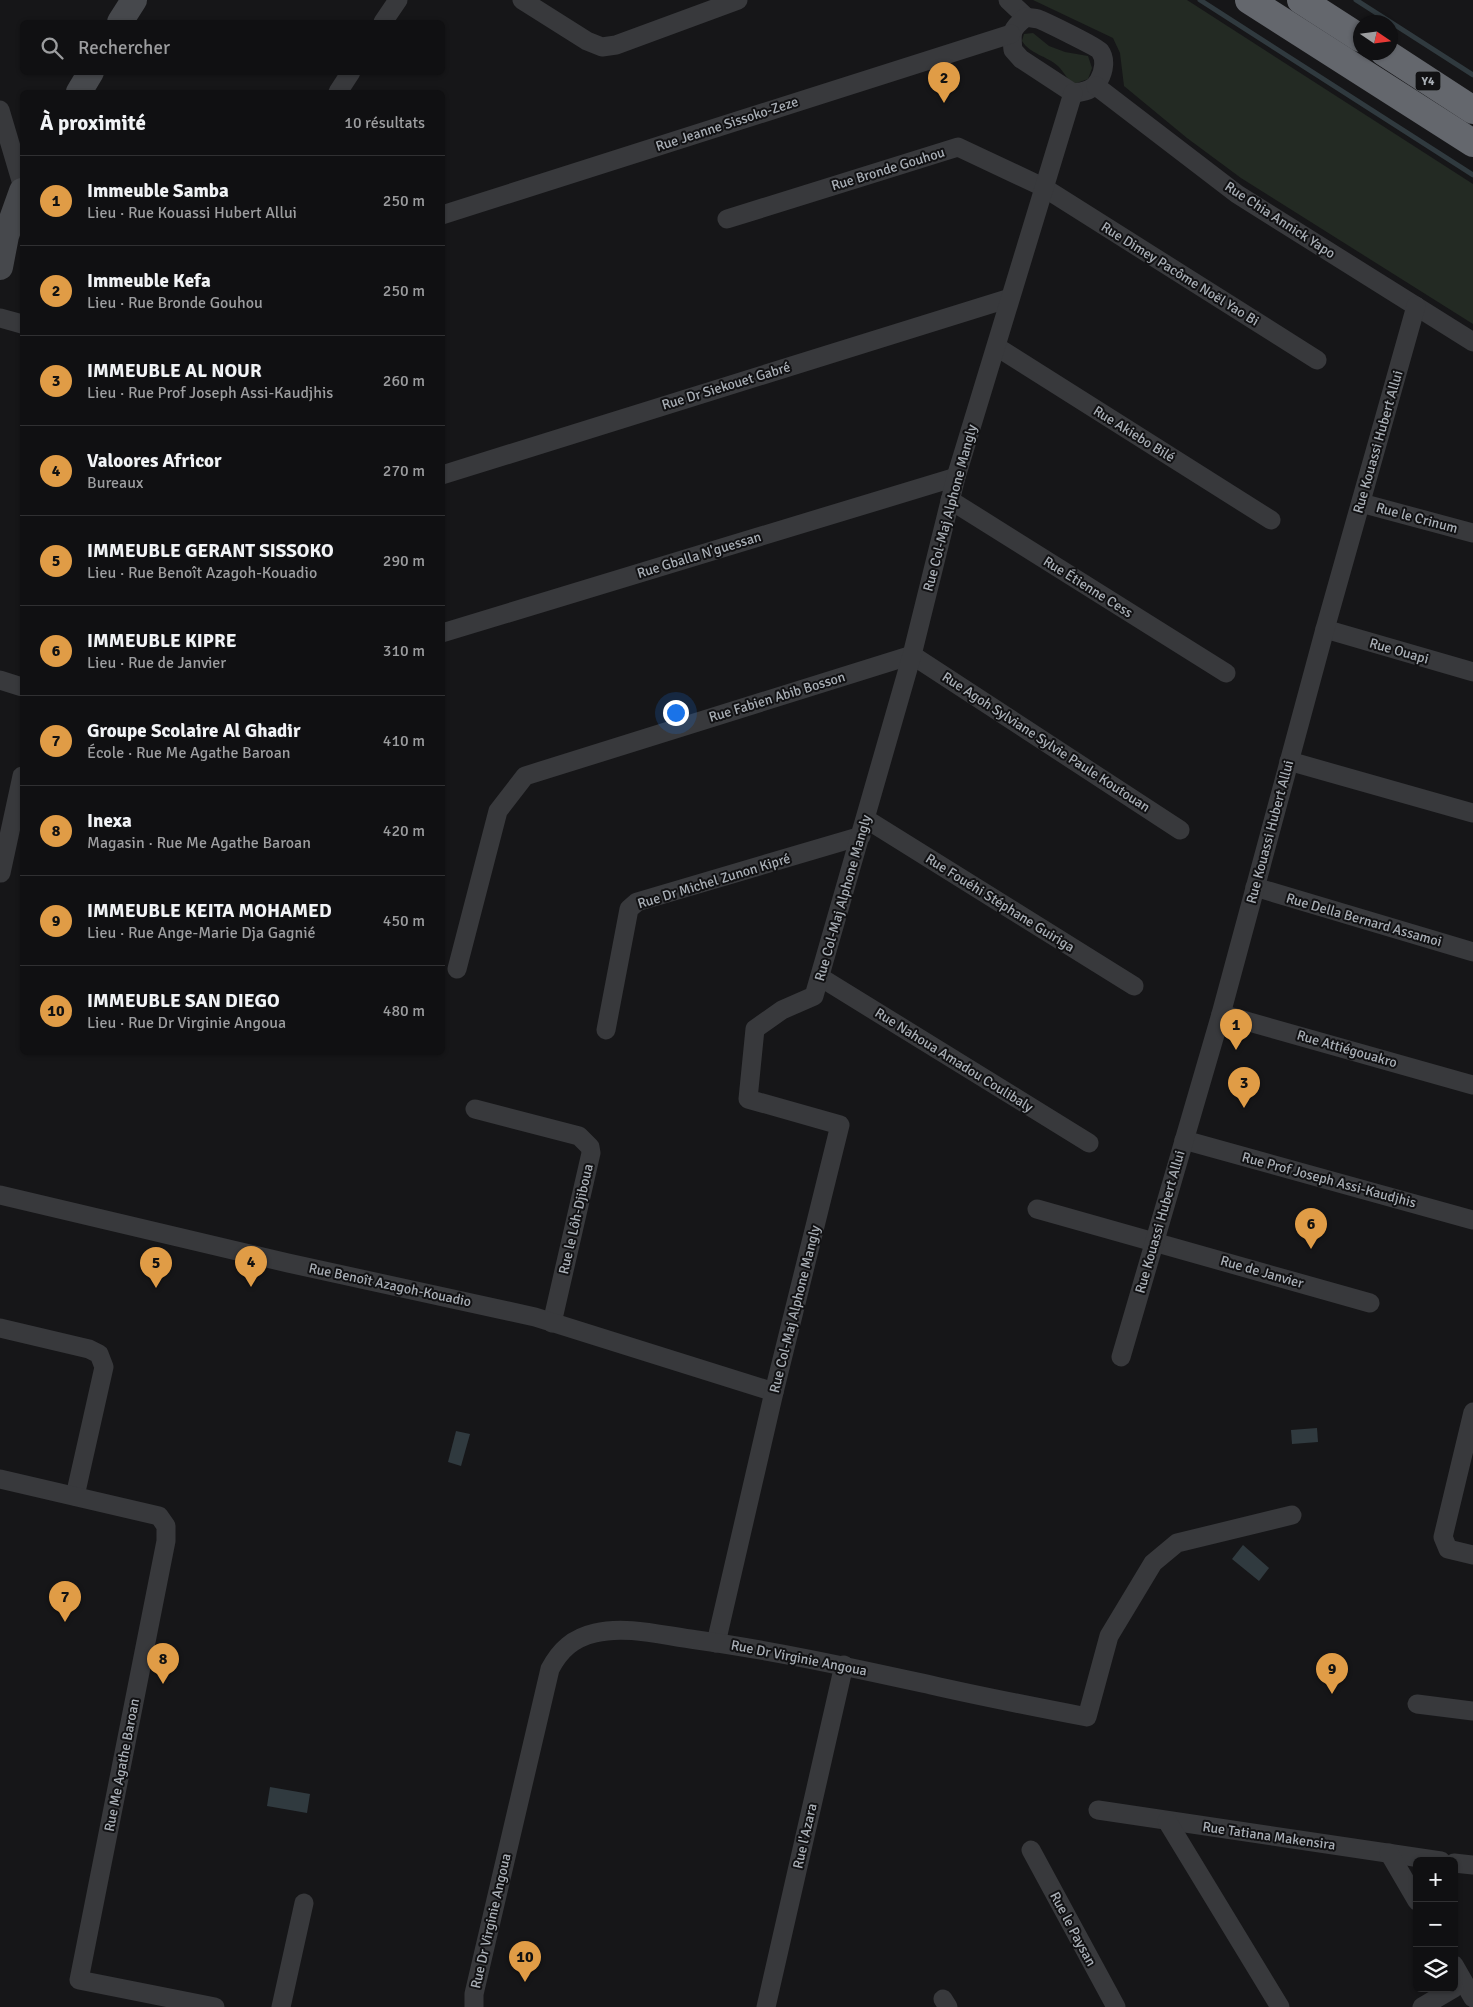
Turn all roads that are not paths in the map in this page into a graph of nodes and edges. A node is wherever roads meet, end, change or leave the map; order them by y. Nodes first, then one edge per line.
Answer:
1 (134, 0) edge
2 (398, 0) edge
3 (522, 0) edge
4 (738, 0) edge
5 (1008, 0) edge
6 (1249, 0) edge
7 (1301, 0) edge
8 (1026, 17) junction
9 (121, 20) edge
10 (384, 20) edge
11 (1353, 33) edge
12 (1012, 34) junction
13 (1396, 60) edge
14 (89, 75) edge
15 (349, 75) edge
16 (1096, 86) junction
17 (80, 90) edge
18 (339, 90) edge
19 (1073, 93) junction
20 (0, 110) edge
21 (1473, 110) edge
22 (1473, 143) edge
23 (20, 177) edge
24 (1043, 188) junction
25 (20, 202) edge
26 (445, 214) edge
27 (17, 219) edge
28 (727, 219) dead end
29 (0, 267) edge
30 (1010, 298) junction
31 (1416, 306) junction
32 (0, 318) edge
33 (20, 323) edge
34 (1473, 342) edge
35 (997, 347) junction
36 (1317, 360) dead end
37 (445, 474) edge
38 (956, 477) junction
39 (950, 500) junction
40 (1361, 503) junction
41 (1271, 520) dead end
42 (1473, 533) edge
43 (1325, 629) junction
44 (445, 632) edge
45 (912, 655) junction
46 (1473, 672) edge
47 (1226, 673) dead end
48 (0, 680) edge
49 (20, 686) edge
50 (1289, 761) junction
51 (20, 785) edge
52 (1473, 813) edge
53 (863, 827) junction
54 (1180, 830) dead end
55 (0, 873) edge
56 (1255, 887) junction
57 (1473, 952) edge
58 (457, 969) dead end
59 (820, 977) junction
60 (1134, 986) dead end
61 (1221, 1014) junction
62 (606, 1030) dead end
63 (1473, 1085) edge
64 (475, 1109) dead end
65 (1184, 1140) junction
66 (1089, 1143) dead end
67 (0, 1195) edge
68 (1037, 1209) dead end
69 (1473, 1220) edge
70 (1154, 1242) junction
71 (1370, 1303) dead end
72 (552, 1323) junction
73 (0, 1328) edge
74 (1121, 1357) dead end
75 (774, 1392) junction
76 (1473, 1412) edge
77 (0, 1479) edge
78 (75, 1496) junction
79 (1292, 1515) dead end
80 (1473, 1555) edge
81 (716, 1643) junction
82 (844, 1665) junction
83 (1417, 1704) dead end
84 (1473, 1711) edge
85 (1098, 1810) dead end
86 (1167, 1821) junction
87 (1031, 1850) dead end
88 (1389, 1854) junction
89 (1413, 1857) edge
90 (1458, 1863) edge
91 (1473, 1865) edge
92 (1413, 1894) edge
93 (304, 1903) dead end
94 (1461, 1989) edge
95 (216, 2007) edge
96 (281, 2007) edge
97 (474, 2007) edge
98 (766, 2007) edge
99 (1116, 2007) edge
100 (1280, 2007) edge
101 (1422, 2007) edge

1 - 9 main road
2 - 10 street
3 - 4 street
5 - 8 street
6 - 22 highway, Y4
7 - 11 highway
8 - 12 street
8 - 16 street
12 - 19 street
12 - 26 street, Rue Jeanne Sissoko-Zeze
13 - 21 highway, Y4
14 - 17 main road
15 - 18 street
16 - 19 street
16 - 31 street, Rue Chia Annick Yapo
19 - 24 street, Rue Col-Maj Alphone Mangly
20 - 23 street
24 - 28 street, Rue Bronde Gouhou
24 - 30 street, Rue Col-Maj Alphone Mangly
24 - 36 street, Rue Dimey Pacôme Noël Yao Bi
25 - 27 main road
27 - 29 main road
30 - 35 street, Rue Col-Maj Alphone Mangly
30 - 37 street, Rue Dr Siekouet Gabré
31 - 34 street, Rue Chia Annick Yapo
31 - 40 street, Rue Kouassi Hubert Allui
32 - 33 street
35 - 38 street, Rue Col-Maj Alphone Mangly
35 - 41 street, Rue Akiebo Bilé
38 - 39 street, Rue Col-Maj Alphone Mangly
38 - 44 street, Rue Gballa N'guessan
39 - 45 street, Rue Col-Maj Alphone Mangly
39 - 47 street, Rue Étienne Cess
40 - 42 street, Rue le Crinum
40 - 43 street, Rue Kouassi Hubert Allui
43 - 46 street, Rue Ouapi
43 - 50 street, Rue Kouassi Hubert Allui
45 - 53 street, Rue Col-Maj Alphone Mangly
45 - 54 street, Rue Agoh Sylviane Sylvie Paule Koutouan
45 - 58 street, Rue Fabien Abib Bosson
48 - 49 street
50 - 52 street
50 - 56 street, Rue Kouassi Hubert Allui
51 - 55 street
53 - 59 street, Rue Col-Maj Alphone Mangly
53 - 60 street, Rue Fouéhi Stéphane Guiriga
53 - 62 street, Rue Dr Michel Zunon Kipré
56 - 57 street, Rue Della Bernard Assamoi
56 - 61 street, Rue Kouassi Hubert Allui
59 - 66 street, Rue Nahoua Amadou Coulibaly
59 - 75 street, Rue Col-Maj Alphone Mangly
61 - 63 street, Rue Attiégouakro
61 - 65 street, Rue Kouassi Hubert Allui
64 - 72 street, Rue le Lôh-Djiboua
65 - 69 street, Rue Prof Joseph Assi-Kaudjhis
65 - 70 street, Rue Kouassi Hubert Allui
67 - 72 street, Rue Benoît Azagoh-Kouadio
68 - 70 street, Rue de Janvier
70 - 71 street, Rue de Janvier
70 - 74 street, Rue Kouassi Hubert Allui
72 - 75 street, Rue Benoît Azagoh-Kouadio
73 - 78 street
75 - 81 street, Rue Col-Maj Alphone Mangly
76 - 80 street
77 - 78 street, Rue Me Agathe Baroan
78 - 95 street, Rue Me Agathe Baroan
79 - 82 street, Rue Dr Virginie Angoua
81 - 82 street, Rue Dr Virginie Angoua
81 - 97 street, Rue Dr Virginie Angoua
82 - 98 street, Rue l'Azara
83 - 84 street
85 - 86 street, Rue Tatiana Makensira
86 - 88 street, Rue Tatiana Makensira
86 - 100 street
87 - 99 street, Rue le Paysan
88 - 89 street, Rue Tatiana Makensira
88 - 92 street
90 - 91 street
93 - 96 street
94 - 101 street

